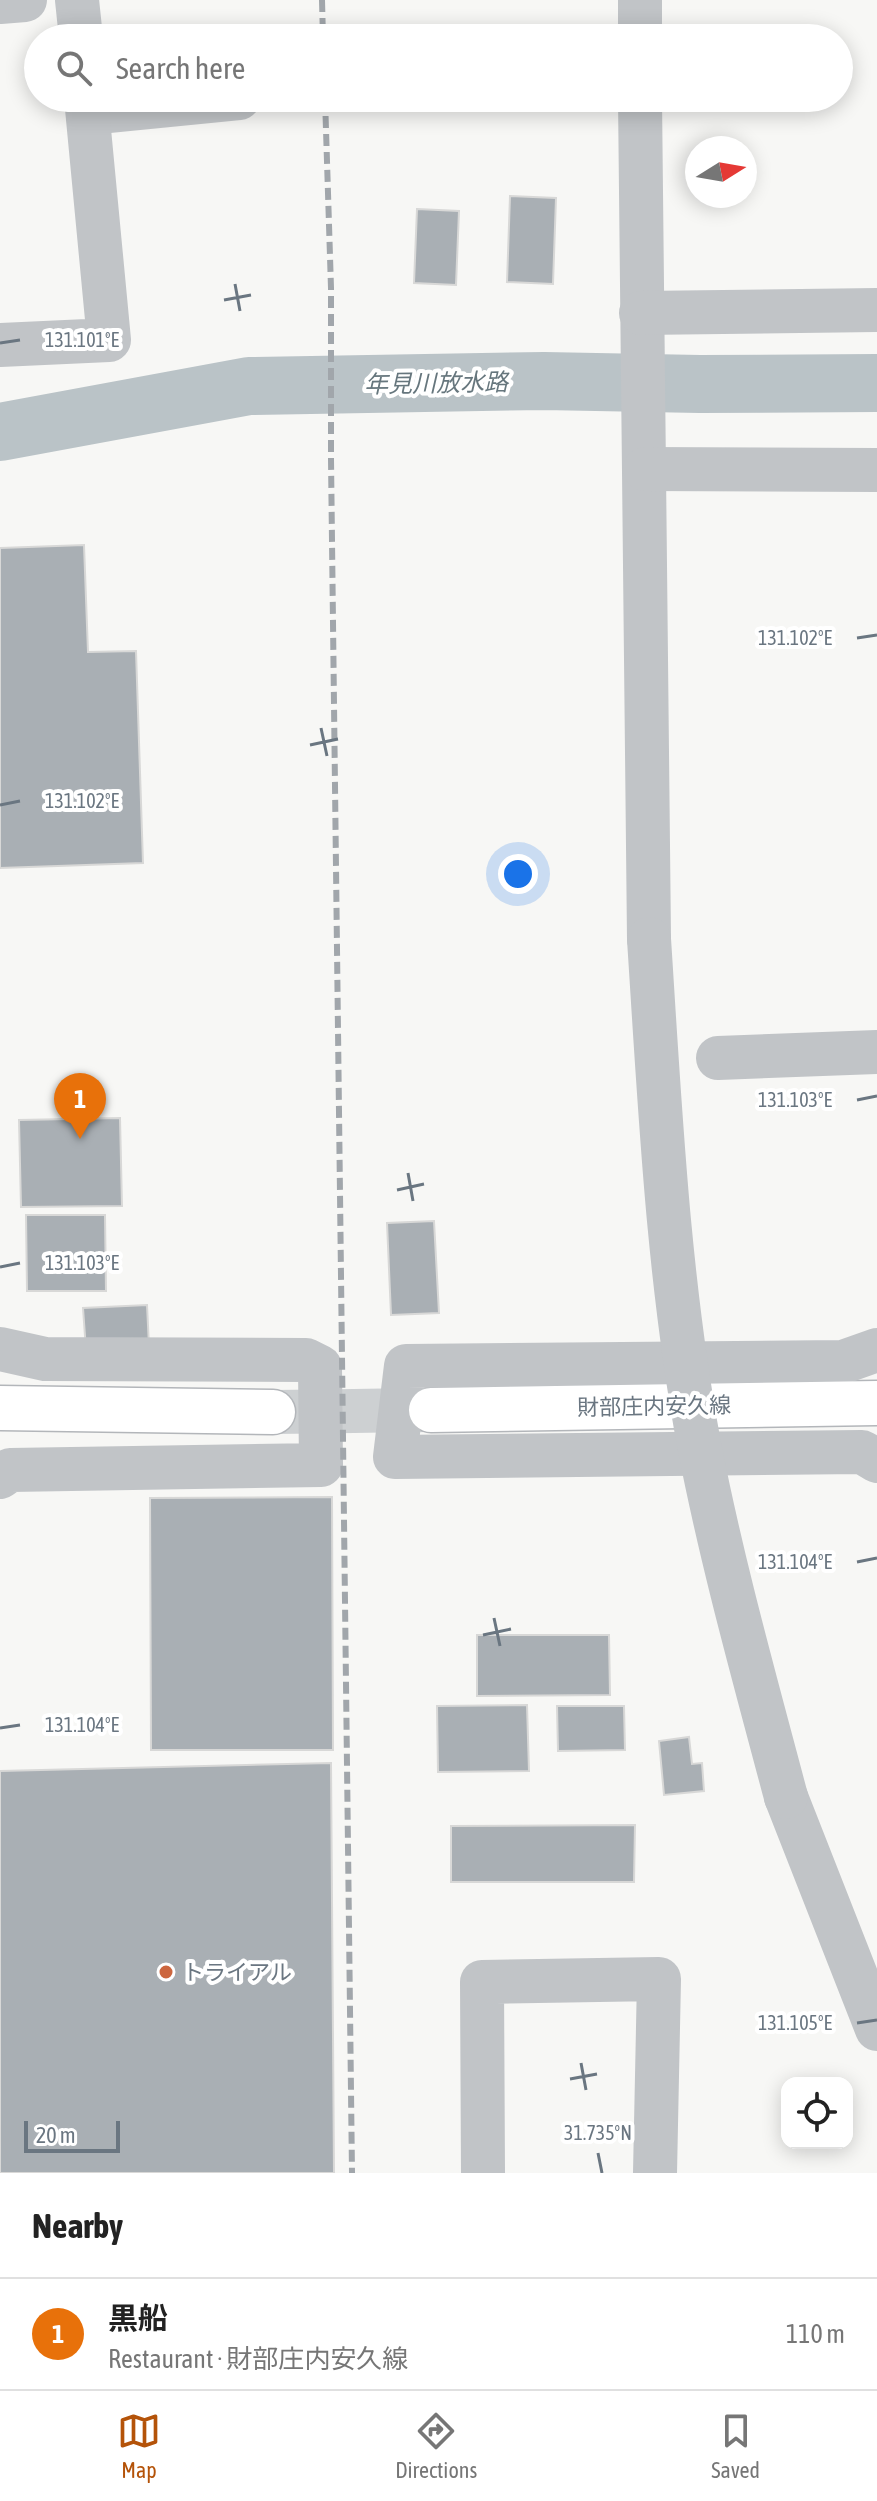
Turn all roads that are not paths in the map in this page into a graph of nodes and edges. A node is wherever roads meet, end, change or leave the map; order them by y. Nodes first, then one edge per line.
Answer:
1 (25, 0) edge
2 (77, 0) edge
3 (640, 0) edge
4 (0, 2) edge
5 (80, 24) edge
6 (640, 24) edge
7 (88, 112) edge
8 (640, 112) edge
9 (877, 310) edge
10 (641, 313) junction
11 (0, 345) edge
12 (644, 457) junction
13 (877, 470) edge
14 (877, 1052) edge
15 (718, 1058) dead end
16 (0, 1349) edge
17 (877, 1350) edge
18 (877, 1403) edge
19 (0, 1408) edge
20 (431, 1410) tunnel mouth
21 (273, 1412) tunnel mouth
22 (877, 1461) edge
23 (0, 1477) edge
24 (877, 2029) edge
25 (483, 2173) edge
26 (655, 2173) edge

1 - 4 street
2 - 5 street
3 - 6 street
7 - 11 street
8 - 10 street
9 - 10 street
10 - 12 street
12 - 13 street
12 - 24 street, bridge
14 - 15 street
16 - 23 street
17 - 22 street
18 - 20 main road, 財部庄内安久線
19 - 21 main road
25 - 26 street

